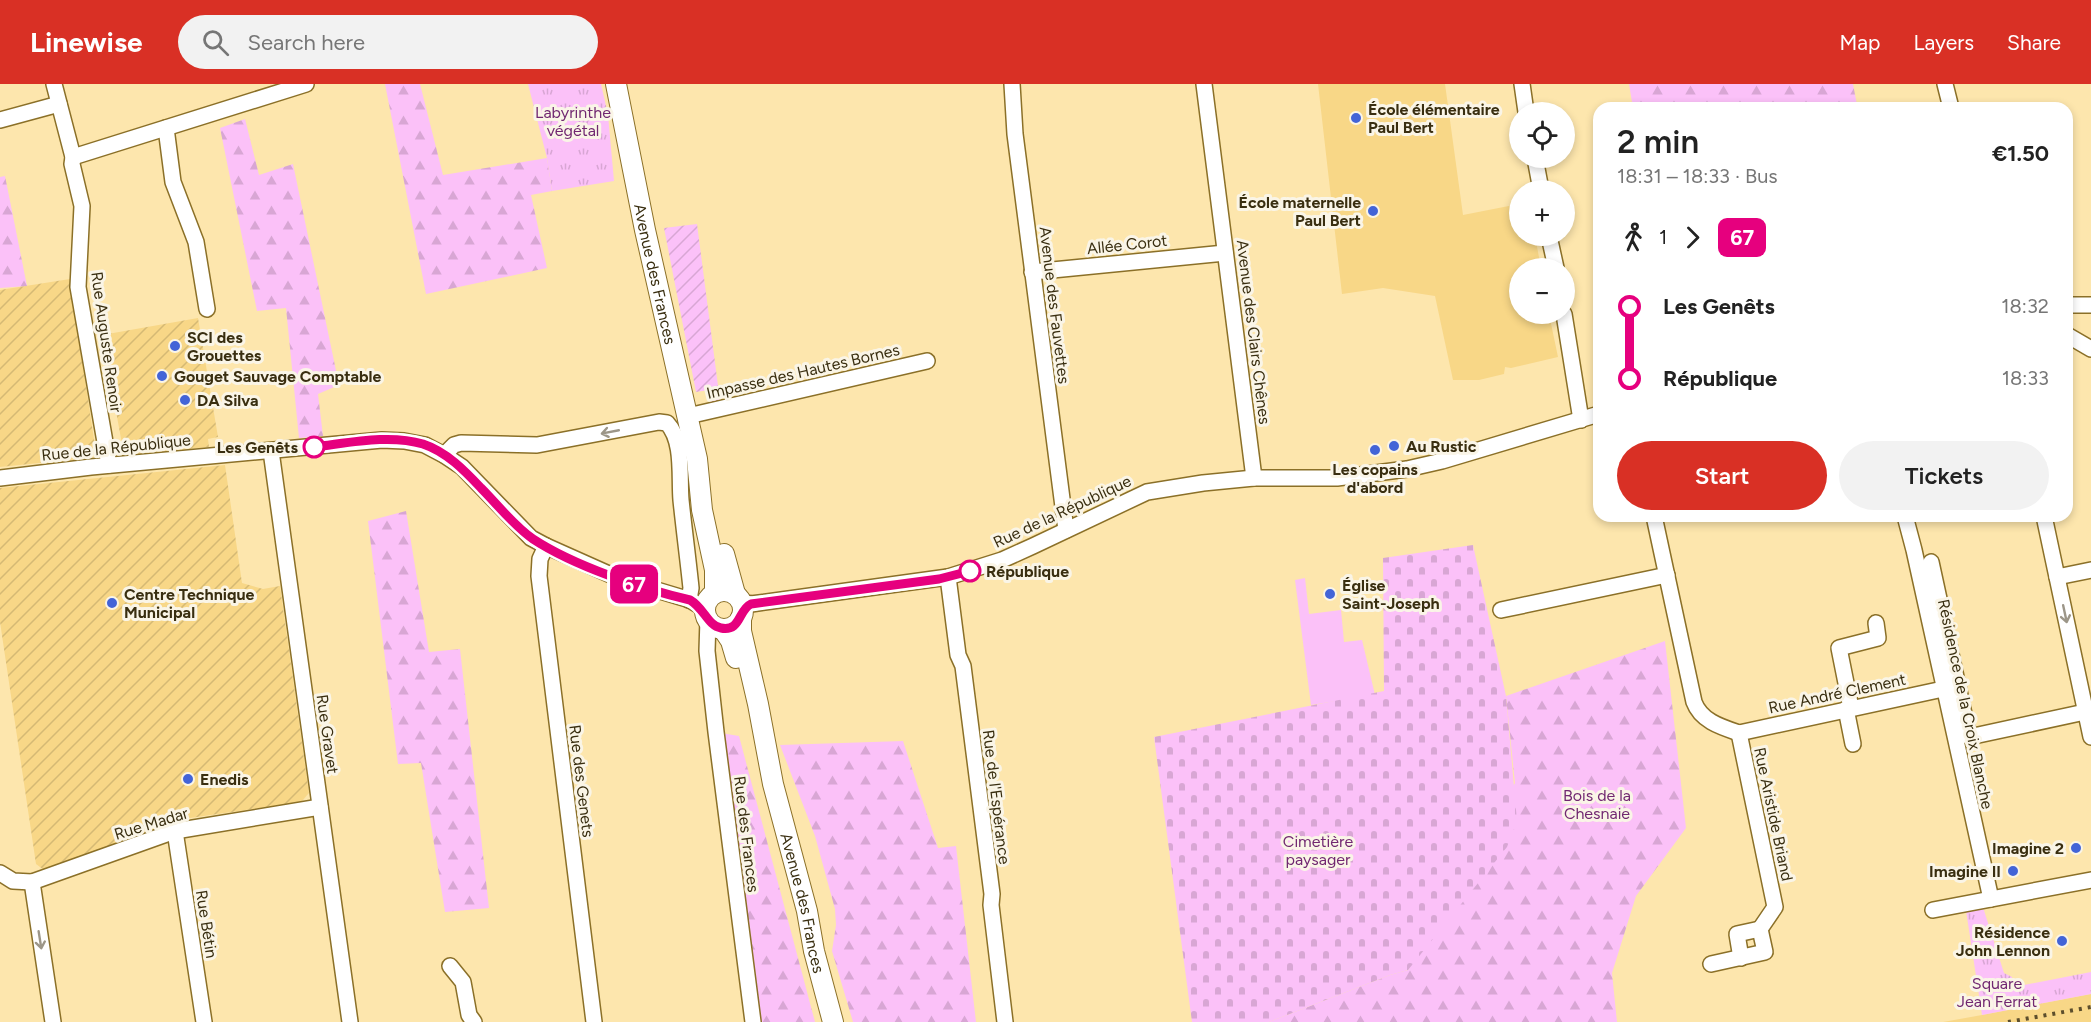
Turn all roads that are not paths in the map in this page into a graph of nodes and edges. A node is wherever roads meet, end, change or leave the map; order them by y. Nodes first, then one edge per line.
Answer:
1 (54, 84) edge
2 (306, 84) edge
3 (1012, 84) edge
4 (1204, 84) edge
5 (1522, 84) edge
6 (1945, 84) edge
7 (617, 85) edge
8 (1525, 102) edge
9 (1950, 102) edge
10 (59, 104) junction
11 (0, 120) edge
12 (166, 128) junction
13 (73, 157) junction
14 (1225, 253) junction
15 (1032, 272) junction
16 (202, 304) dead end
17 (2073, 305) edge
18 (2091, 305) edge
19 (1566, 324) edge
20 (2073, 338) edge
21 (2091, 349) edge
22 (927, 361) dead end
23 (688, 416) junction
24 (1593, 416) edge
25 (1581, 420) junction
26 (271, 451) junction
27 (444, 455) junction
28 (109, 465) junction
29 (0, 478) edge
30 (1254, 478) junction
31 (1655, 522) edge
32 (1907, 522) edge
33 (2045, 522) edge
34 (1066, 530) junction
35 (546, 546) junction
36 (1931, 562) dead end
37 (2091, 570) edge
38 (1667, 575) junction
39 (2057, 577) junction
40 (948, 578) junction
41 (689, 600) junction
42 (727, 610) junction
43 (1501, 610) dead end
44 (1876, 623) dead end
45 (1943, 689) junction
46 (1849, 709) junction
47 (2085, 712) junction
48 (1739, 733) junction
49 (2091, 737) edge
50 (1853, 744) dead end
51 (320, 807) junction
52 (175, 831) junction
53 (0, 873) edge
54 (2091, 880) edge
55 (32, 882) junction
56 (1990, 899) junction
57 (1933, 910) dead end
58 (1760, 929) junction
59 (1741, 958) junction
60 (1711, 964) dead end
61 (450, 966) dead end
62 (53, 1022) edge
63 (204, 1022) edge
64 (350, 1022) edge
65 (474, 1022) edge
66 (594, 1022) edge
67 (753, 1022) edge
68 (833, 1022) edge
69 (1005, 1022) edge

1 - 10 street, Rue Auguste Renoir
2 - 12 street
3 - 15 street, Avenue des Fauvettes
4 - 14 street, Avenue des Clairs Chênes
5 - 8 street
6 - 9 street
7 - 23 main road, Avenue des Frances
10 - 11 street
10 - 13 street, Rue Auguste Renoir
12 - 13 street
12 - 16 street
13 - 28 street, Rue Auguste Renoir
14 - 15 street, Allée Corot
14 - 30 street, Avenue des Clairs Chênes
15 - 34 street, Avenue des Fauvettes
17 - 18 street
19 - 25 street
20 - 21 street
22 - 23 street, Impasse des Hautes Bornes
23 - 42 main road, Avenue des Frances
24 - 25 street, Rue de la République
25 - 30 street, Rue de la République
26 - 27 street, Rue de la République
26 - 28 street, Rue de la République
26 - 51 street, Rue Gravet
27 - 35 street, Rue de la République
41 -> 27 street
28 - 29 street, Rue de la République
30 - 34 street, Rue de la République
31 - 38 street, Rue Aristide Briand
32 - 45 street, Résidence de la Croix Blanche
33 - 39 street
34 - 40 street, Rue de la République
35 - 41 street, Rue de la République
35 - 66 street, Rue des Genets
36 - 47 street
37 - 39 street
38 - 43 street
38 - 48 street, Rue Aristide Briand
39 -> 47 street
40 - 42 street, Rue de la République
40 - 69 street, Rue de l'Espérance
41 - 42 street, Rue de la République
42 - 67 street, Rue des Frances
42 - 68 main road, Avenue des Frances
44 - 46 street
45 - 46 street, Rue André Clement
45 - 56 street, Résidence de la Croix Blanche
46 - 48 street, Rue André Clement
46 - 50 street
47 - 49 street
48 - 58 street, Rue Aristide Briand
51 - 52 street, Rue Madar
51 - 64 street, Rue Gravet
52 - 55 street, Rue Madar
52 - 63 street, Rue Bétin
53 - 55 street
54 - 56 street
55 -> 62 street
56 - 57 street
58 - 59 street
58 - 59 street
59 - 60 street
61 - 65 street

